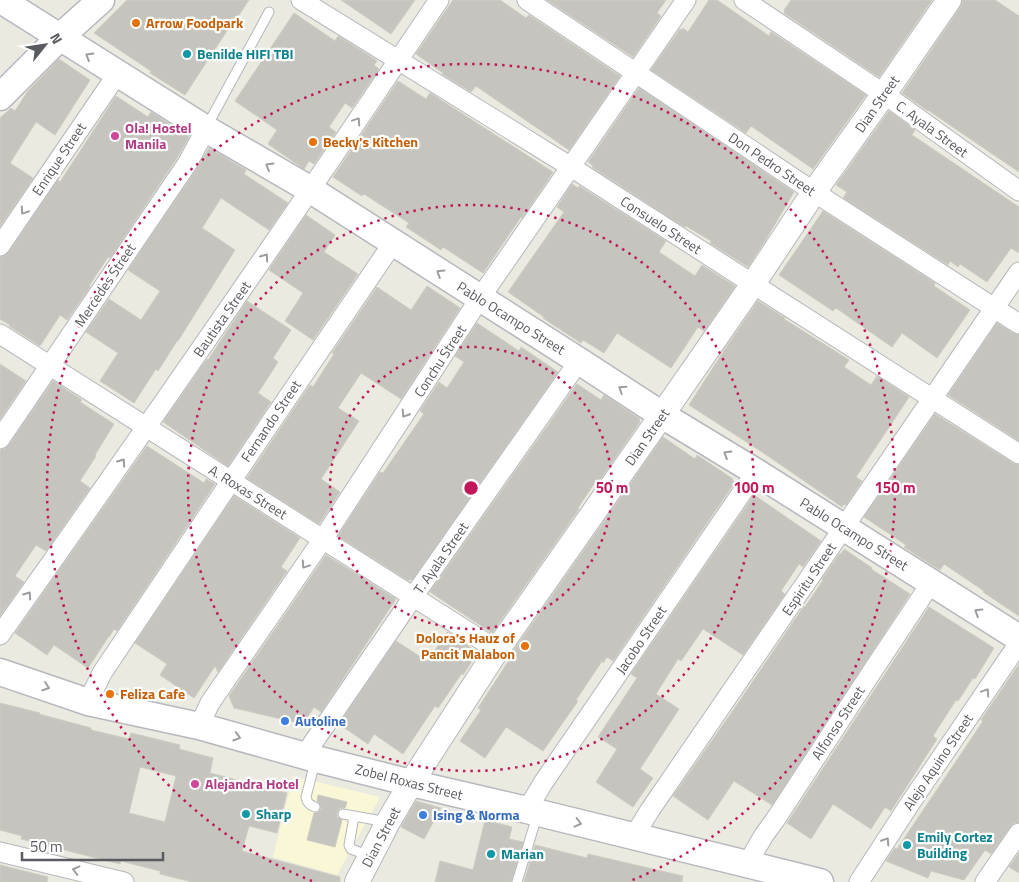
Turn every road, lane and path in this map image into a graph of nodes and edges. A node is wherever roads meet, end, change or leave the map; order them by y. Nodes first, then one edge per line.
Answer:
1 (1, 0) edge
2 (101, 0) edge
3 (301, 0) edge
4 (439, 0) edge
5 (527, 0) edge
6 (686, 0) edge
7 (744, 0) edge
8 (949, 0) edge
9 (269, 12) dead end
10 (60, 37) junction
11 (398, 60) junction
12 (118, 73) junction
13 (636, 73) junction
14 (884, 94) junction
15 (0, 97) edge
16 (206, 128) junction
17 (572, 167) junction
18 (311, 190) junction
19 (1019, 191) edge
20 (814, 192) junction
21 (393, 243) junction
22 (0, 246) edge
23 (1019, 272) edge
24 (753, 284) junction
25 (480, 298) junction
26 (995, 308) junction
27 (1019, 324) edge
28 (0, 334) edge
29 (579, 361) junction
30 (50, 365) junction
31 (932, 399) junction
32 (662, 415) junction
33 (147, 427) junction
34 (0, 439) edge
35 (1019, 454) edge
36 (756, 472) junction
37 (231, 481) junction
38 (844, 528) junction
39 (323, 539) junction
40 (931, 583) junction
41 (413, 597) junction
42 (0, 635) edge
43 (1019, 638) edge
44 (1019, 643) edge
45 (497, 650) junction
46 (0, 672) edge
47 (88, 702) junction
48 (199, 726) junction
49 (310, 757) junction
50 (411, 783) junction
51 (315, 807) dead end
52 (532, 811) junction
53 (343, 814) dead end
54 (354, 817) junction
55 (388, 822) junction
56 (1019, 833) edge
57 (634, 836) junction
58 (0, 852) edge
59 (371, 856) junction
60 (747, 864) junction
61 (124, 882) edge
62 (357, 882) edge
63 (517, 882) edge
64 (820, 882) edge
65 (859, 882) edge
66 (985, 882) edge

1 - 10 main road, Pablo Ocampo Street
2 - 10 main road
3 - 11 street, Consuelo Street
4 - 11 street, Bautista Street
5 - 13 street, Don Pedro Street
6 - 13 street, Conchu Street
7 - 14 street, C. Ayala Street
8 - 14 street, Dian Street
9 - 16 lane
12 -> 10 main road, Pablo Ocampo Street
10 - 15 main road
11 - 17 street, Consuelo Street
18 -> 11 street, Bautista Street
12 - 16 main road, Pablo Ocampo Street
12 -> 22 street, Enrique Street
13 - 17 street, Conchu Street
13 - 20 street, Don Pedro Street
14 - 19 street, C. Ayala Street
14 - 20 street, Dian Street
18 -> 16 main road, Pablo Ocampo Street
16 - 30 street, Mercedes Street
17 - 24 street, Consuelo Street
17 - 25 street, Conchu Street
18 - 21 main road, Pablo Ocampo Street
33 -> 18 street, Bautista Street
20 - 24 street, Dian Street
20 - 26 street, Don Pedro Street
25 -> 21 main road, Pablo Ocampo Street
21 - 37 street, Fernando Street
23 - 26 street, Espiritu Street
24 - 31 street, Consuelo Street
24 - 32 street, Dian Street
25 - 29 main road, Pablo Ocampo Street
25 -> 39 street, Conchu Street
26 - 27 street, Don Pedro Street
26 - 31 street, Espiritu Street
28 - 30 street, A. Roxas Street
32 -> 29 main road, Pablo Ocampo Street
29 - 41 street, T. Ayala Street
30 - 33 street, A. Roxas Street
30 - 34 street, Mercedes Street
31 - 35 street, Consuelo Street
31 - 38 street, Espiritu Street
36 -> 32 main road, Pablo Ocampo Street
32 - 45 street, Dian Street
33 - 37 street, A. Roxas Street
42 -> 33 street, Bautista Street
36 - 38 main road, Pablo Ocampo Street
36 - 52 street, Jacobo Street
37 - 39 street, A. Roxas Street
37 - 47 street, Fernando Street
38 - 40 main road, Pablo Ocampo Street
38 - 57 street, Espiritu Street
39 - 41 street, A. Roxas Street
39 -> 48 street, Conchu Street
43 -> 40 main road, Pablo Ocampo Street
40 - 60 street, Alfonso Street
41 - 45 street, A. Roxas Street
41 - 49 street, T. Ayala Street
65 -> 44 street, Alejo Aquino Street
45 - 50 street, Dian Street
46 -> 47 main road, Zobel Roxas Street
47 - 48 main road, Zobel Roxas Street
48 -> 49 main road, Zobel Roxas Street
49 - 50 main road, Zobel Roxas Street
49 - 51 lane
50 - 52 main road, Zobel Roxas Street
50 - 55 street, Dian Street
52 -> 57 main road, Zobel Roxas Street
52 - 63 lane
53 - 54 lane
54 - 55 lane
54 - 59 lane
55 - 59 street, Dian Street
56 - 66 street
57 - 60 main road, Zobel Roxas Street
61 -> 58 street
59 - 62 street, Dian Street
60 - 64 main road, Zobel Roxas Street

